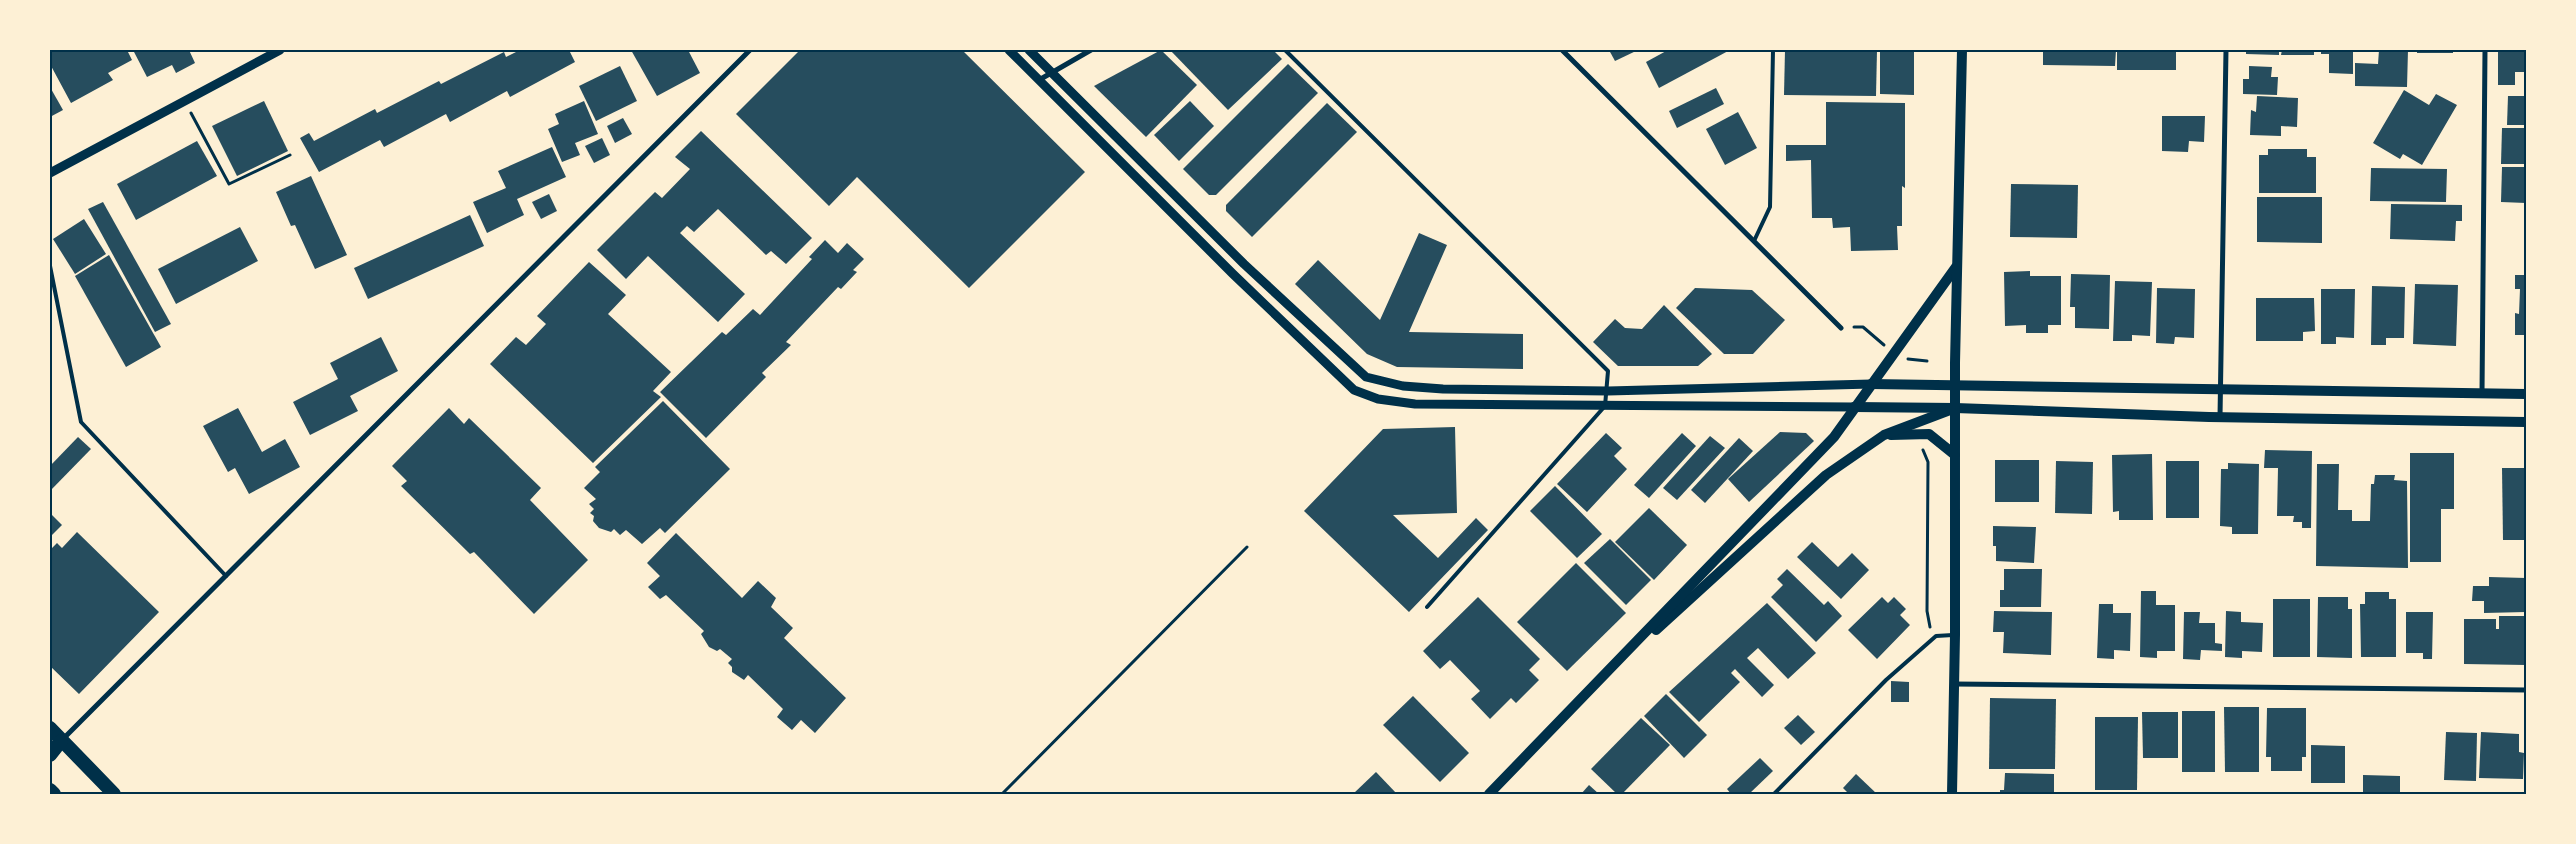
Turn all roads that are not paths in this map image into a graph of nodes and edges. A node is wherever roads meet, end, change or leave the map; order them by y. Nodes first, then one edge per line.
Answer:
1 (280, 50) edge
2 (750, 50) edge
3 (1009, 50) edge
4 (1029, 50) edge
5 (1091, 50) edge
6 (1285, 50) edge
7 (1562, 50) edge
8 (1773, 50) edge
9 (1962, 50) edge
10 (2226, 50) edge
11 (2485, 50) edge
12 (1052, 72) junction
13 (1039, 80) junction
14 (50, 173) edge
15 (1754, 241) junction
16 (50, 266) edge
17 (1956, 267) junction
18 (1842, 328) road end
19 (1871, 384) junction
20 (1955, 384) junction
21 (2221, 389) junction
22 (1608, 390) junction
23 (2482, 393) junction
24 (2526, 394) edge
25 (1605, 406) junction
26 (1854, 407) junction
27 (1955, 408) junction
28 (2220, 418) junction
29 (2526, 422) edge
30 (1884, 435) junction
31 (1955, 455) junction
32 (226, 576) junction
33 (1427, 607) dead end
34 (1955, 634) junction
35 (1953, 684) junction
36 (2526, 690) edge
37 (1586, 693) junction
38 (50, 728) edge
39 (62, 741) junction
40 (50, 755) edge
41 (50, 790) edge
42 (54, 794) edge
43 (114, 794) edge
44 (1488, 794) edge
45 (1774, 794) edge
46 (1952, 794) edge

1 - 14 street
2 - 32 street
3 - 13 street
4 - 12 street
5 - 12 street
6 - 22 lane
7 - 15 street
8 - 15 lane
9 - 17 main road
10 - 21 street
11 - 23 street
12 - 13 street
12 - 22 street
13 - 25 street
15 - 18 street
16 - 32 lane
17 - 19 main road
17 - 20 main road
19 - 20 main road
19 - 22 street
19 - 26 main road
20 - 21 main road
20 - 27 main road
21 - 23 main road
21 - 28 street
22 - 25 lane
23 - 24 main road
25 - 26 street
25 - 33 lane
26 - 27 main road
26 - 37 main road
27 - 28 main road
27 - 30 main road
27 - 31 main road
28 - 29 main road
30 - 31 main road
30 - 37 main road
31 - 34 main road
32 - 39 street
34 - 35 main road
34 - 45 lane
35 - 36 street
35 - 46 main road
37 - 44 main road
38 - 39 highway
39 - 40 highway
39 - 43 highway
41 - 42 highway

